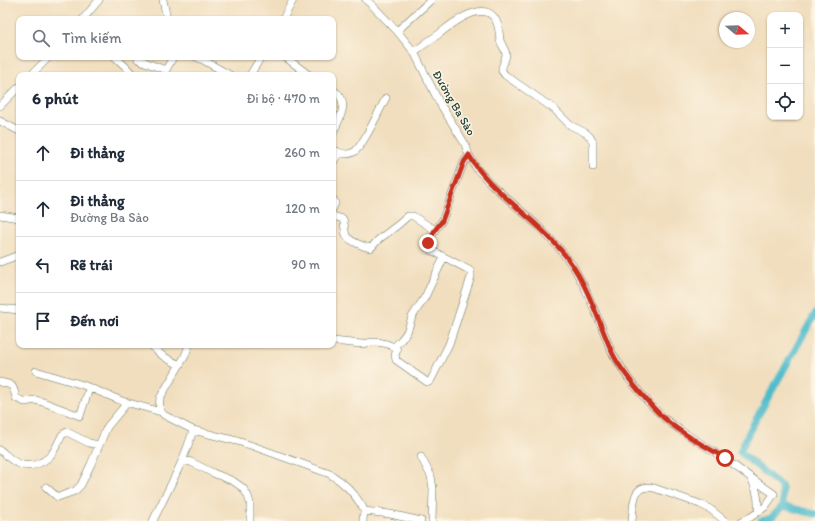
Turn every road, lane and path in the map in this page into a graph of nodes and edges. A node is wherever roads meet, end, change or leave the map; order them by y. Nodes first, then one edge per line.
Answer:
1 (99, 0) edge
2 (163, 0) edge
3 (293, 0) edge
4 (366, 0) edge
5 (429, 1) edge
6 (86, 16) edge
7 (166, 16) edge
8 (285, 16) edge
9 (397, 31) junction
10 (414, 52) junction
11 (45, 60) edge
12 (118, 60) edge
13 (140, 60) edge
14 (171, 60) edge
15 (203, 60) edge
16 (259, 60) edge
17 (289, 60) edge
18 (34, 72) edge
19 (130, 72) edge
20 (225, 72) edge
21 (252, 72) edge
22 (305, 72) edge
23 (16, 90) edge
24 (336, 92) edge
25 (386, 98) dead end
26 (0, 106) edge
27 (0, 121) edge
28 (336, 127) edge
29 (16, 129) edge
30 (336, 151) edge
31 (469, 155) junction
32 (593, 167) dead end
33 (0, 215) edge
34 (336, 217) edge
35 (16, 218) edge
36 (435, 230) junction
37 (16, 255) edge
38 (444, 257) junction
39 (0, 262) edge
40 (0, 308) edge
41 (16, 310) edge
42 (336, 341) edge
43 (394, 347) junction
44 (154, 348) edge
45 (188, 348) edge
46 (180, 365) junction
47 (36, 371) dead end
48 (0, 382) edge
49 (89, 389) junction
50 (127, 403) junction
51 (160, 412) junction
52 (193, 430) junction
53 (99, 445) junction
54 (0, 450) edge
55 (420, 457) dead end
56 (183, 460) junction
57 (747, 474) junction
58 (46, 487) dead end
59 (364, 511) junction
60 (758, 512) junction
61 (152, 521) edge
62 (250, 521) edge
63 (363, 521) edge
64 (421, 521) edge
65 (432, 521) edge
66 (632, 521) edge
67 (725, 521) edge
68 (742, 521) edge

1 - 6 street
2 - 7 street
3 - 8 street
4 - 9 street, Đường Ba Sào
5 - 9 street
9 - 10 street, Đường Ba Sào
10 - 31 street, Đường Ba Sào
10 - 32 street
11 - 18 street
12 - 19 street
13 - 14 street
15 - 20 street
16 - 21 street
17 - 22 street
23 - 26 street
24 - 28 street
25 - 30 street
27 - 29 street
31 - 36 street
31 - 57 street, Đường Ba Sào
33 - 35 street
34 - 36 street
36 - 38 street
37 - 39 street
38 - 43 street
38 - 43 street
40 - 41 street
42 - 43 street
44 - 46 street
45 - 46 street
46 - 51 street
47 - 49 street
48 - 49 street
49 - 50 street
50 - 51 street
50 - 53 street
51 - 52 street
52 - 56 street
52 - 59 street
53 - 54 street
53 - 58 street
55 - 65 street
56 - 61 street
56 - 62 street
57 - 60 street
57 - 60 street, Đường Ba Sào
59 - 63 street
59 - 64 street
60 - 68 street
66 - 67 street

